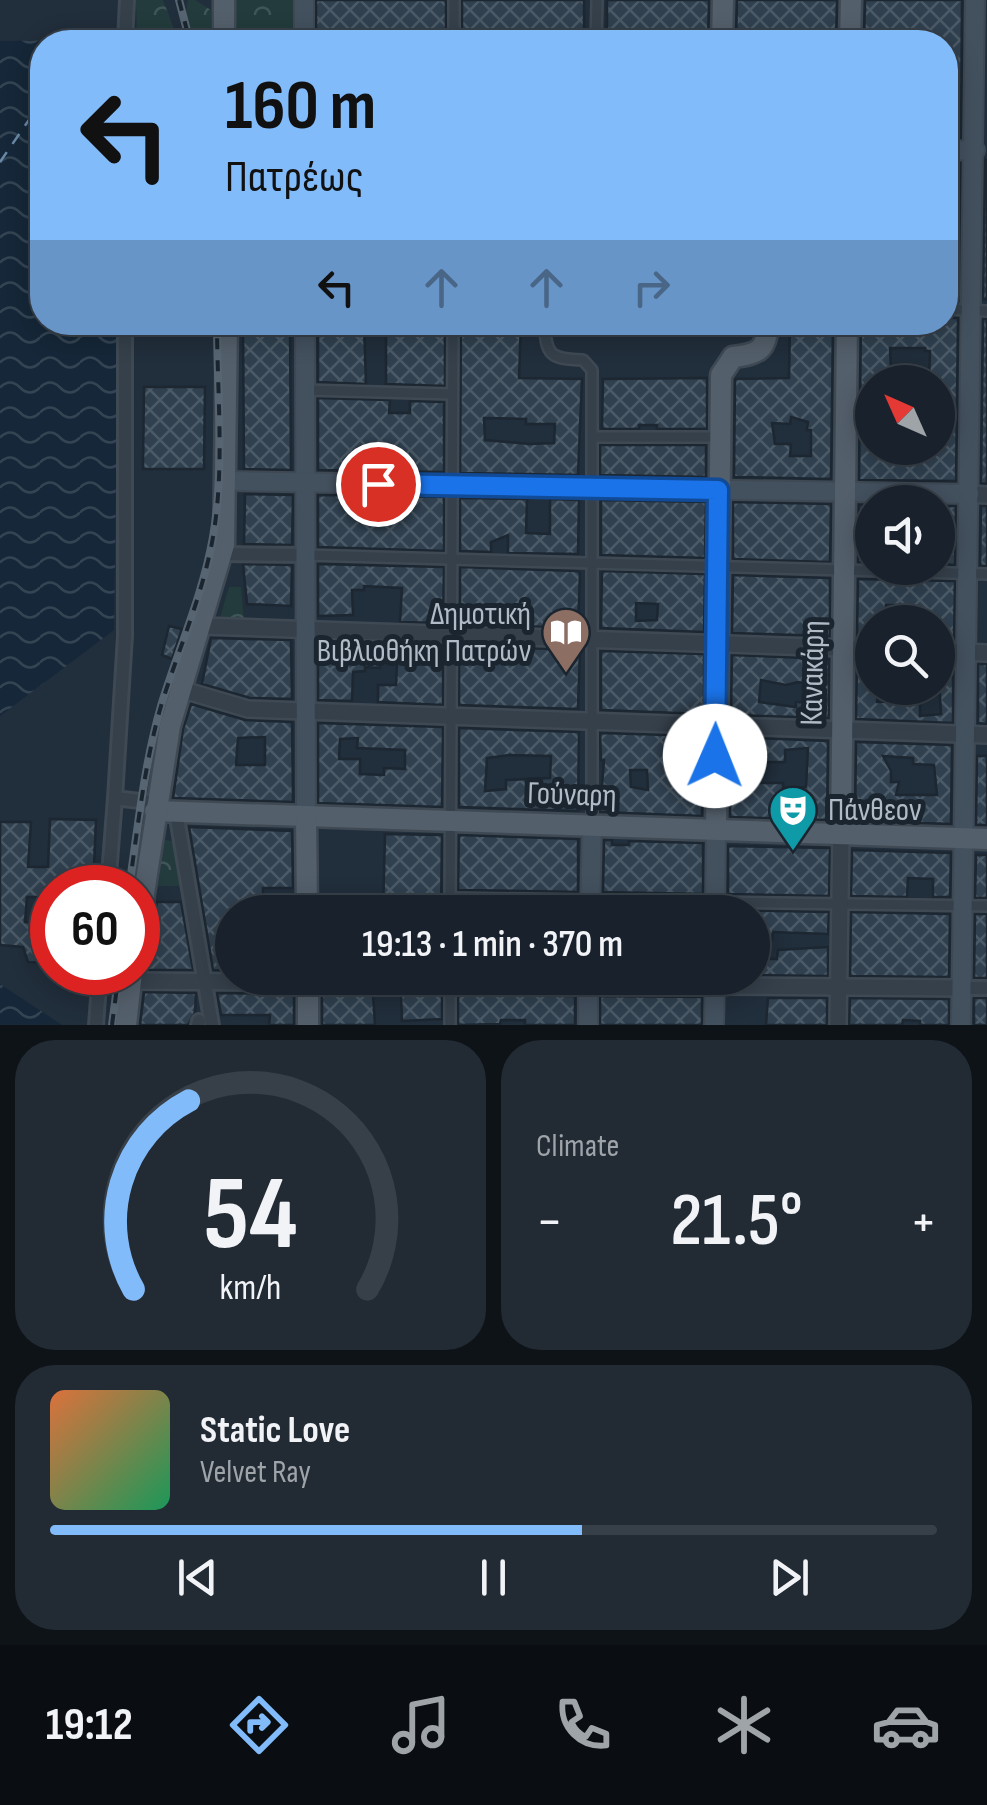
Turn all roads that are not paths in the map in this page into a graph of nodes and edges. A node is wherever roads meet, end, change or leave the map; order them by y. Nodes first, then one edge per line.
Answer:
1 (126, 0) edge
2 (224, 0) edge
3 (304, 0) edge
4 (454, 0) edge
5 (597, 0) edge
6 (722, 0) edge
7 (851, 0) edge
8 (974, 0) edge
9 (125, 30) edge
10 (224, 30) edge
11 (304, 30) edge
12 (454, 30) edge
13 (596, 30) edge
14 (722, 30) edge
15 (850, 30) edge
16 (981, 150) edge
17 (979, 311) edge
18 (125, 335) edge
19 (227, 335) edge
20 (305, 335) edge
21 (453, 335) edge
22 (545, 335) edge
23 (767, 335) edge
24 (846, 335) edge
25 (305, 390) junction
26 (452, 394) junction
27 (593, 437) junction
28 (720, 437) junction
29 (227, 481) junction
30 (305, 482) junction
31 (452, 485) junction
32 (594, 488) junction
33 (718, 490) junction
34 (845, 492) junction
35 (978, 495) edge
36 (223, 554) junction
37 (306, 555) junction
38 (452, 559) junction
39 (593, 563) junction
40 (718, 567) junction
41 (844, 570) junction
42 (977, 574) edge
43 (202, 626) junction
44 (306, 630) junction
45 (451, 634) junction
46 (593, 639) junction
47 (718, 644) junction
48 (843, 648) junction
49 (855, 648) edge
50 (955, 652) edge
51 (966, 652) junction
52 (987, 653) edge
53 (180, 690) junction
54 (306, 709) junction
55 (450, 714) junction
56 (593, 720) junction
57 (715, 724) junction
58 (842, 730) junction
59 (965, 734) junction
60 (987, 735) edge
61 (115, 798) junction
62 (162, 809) junction
63 (306, 816) junction
64 (450, 821) junction
65 (592, 826) junction
66 (716, 829) junction
67 (840, 834) junction
68 (962, 838) junction
69 (987, 838) edge
70 (110, 865) edge
71 (151, 865) edge
72 (307, 895) edge
73 (450, 895) edge
74 (591, 895) edge
75 (715, 895) edge
76 (840, 904) junction
77 (770, 906) edge
78 (962, 906) junction
79 (987, 906) edge
80 (160, 979) edge
81 (202, 982) junction
82 (215, 982) edge
83 (770, 984) edge
84 (838, 986) junction
85 (962, 988) junction
86 (987, 988) edge
87 (98, 995) edge
88 (129, 995) edge
89 (308, 995) edge
90 (450, 995) edge
91 (588, 995) edge
92 (715, 995) edge
93 (203, 1024) edge
94 (96, 1025) edge
95 (126, 1025) edge
96 (308, 1025) edge
97 (450, 1025) edge
98 (588, 1025) edge
99 (714, 1025) edge
100 (838, 1025) edge
101 (961, 1025) edge

1 - 9 street
2 - 10 main road
3 - 11 main road
4 - 12 street
5 - 13 street
6 - 14 main road
7 - 15 main road
8 - 16 main road
16 - 17 main road
17 - 35 main road
18 - 61 street
19 - 29 main road
20 - 25 main road
21 - 26 street
22 - 27 street
23 - 28 main road
24 - 34 main road, Κανακάρη
25 - 26 street
25 - 30 main road
26 - 31 street
27 - 28 street
27 - 32 street
28 - 33 main road
29 - 30 main road
29 - 36 main road
30 - 31 main road
30 - 37 main road
31 - 32 main road
31 - 38 street
32 - 33 main road
32 - 39 street
33 - 34 main road
33 - 40 main road
34 - 35 main road
34 - 41 main road, Κανακάρη
35 - 42 main road
36 - 37 street
36 - 43 main road
37 - 38 street
37 - 44 main road
38 - 39 street
38 - 45 street
39 - 40 street
39 - 46 street
40 - 41 street
40 - 47 main road
41 - 42 street
41 - 48 main road, Κανακάρη
42 - 51 main road
43 - 44 street
43 - 53 main road
44 - 45 street
44 - 54 main road
45 - 46 street
45 - 55 street
46 - 47 street
46 - 56 street
47 - 48 street
47 - 57 main road
48 - 49 street
48 - 58 main road, Κανακάρη
50 - 51 street
51 - 52 street
51 - 59 main road
53 - 54 street
53 - 62 main road
54 - 55 street
54 - 63 main road
55 - 56 street
55 - 64 street
56 - 57 street
56 - 65 street
57 - 58 street
57 - 66 main road
58 - 59 street
58 - 67 main road, Κανακάρη
59 - 60 street
59 - 68 main road
61 - 62 street
61 - 70 street
62 - 63 main road, Γούναρη
62 - 71 main road
62 - 81 street
63 - 64 main road, Γούναρη
63 - 72 main road
64 - 65 main road, Γούναρη
64 - 73 street
65 - 66 main road, Γούναρη
65 - 74 main road
66 - 67 main road, Γούναρη
66 - 75 main road
67 - 68 main road, Γούναρη
67 - 76 street, Κανακάρη
68 - 69 main road, Γούναρη
68 - 78 main road
76 - 77 street
76 - 78 street
76 - 84 street, Κανακάρη
78 - 79 street
78 - 85 main road
80 - 81 street
81 - 82 street
81 - 93 street
83 - 84 street
84 - 85 street
84 - 100 street, Κανακάρη
85 - 86 street
85 - 101 main road
87 - 94 street
88 - 95 main road
89 - 96 main road
90 - 97 street
91 - 98 main road
92 - 99 main road

